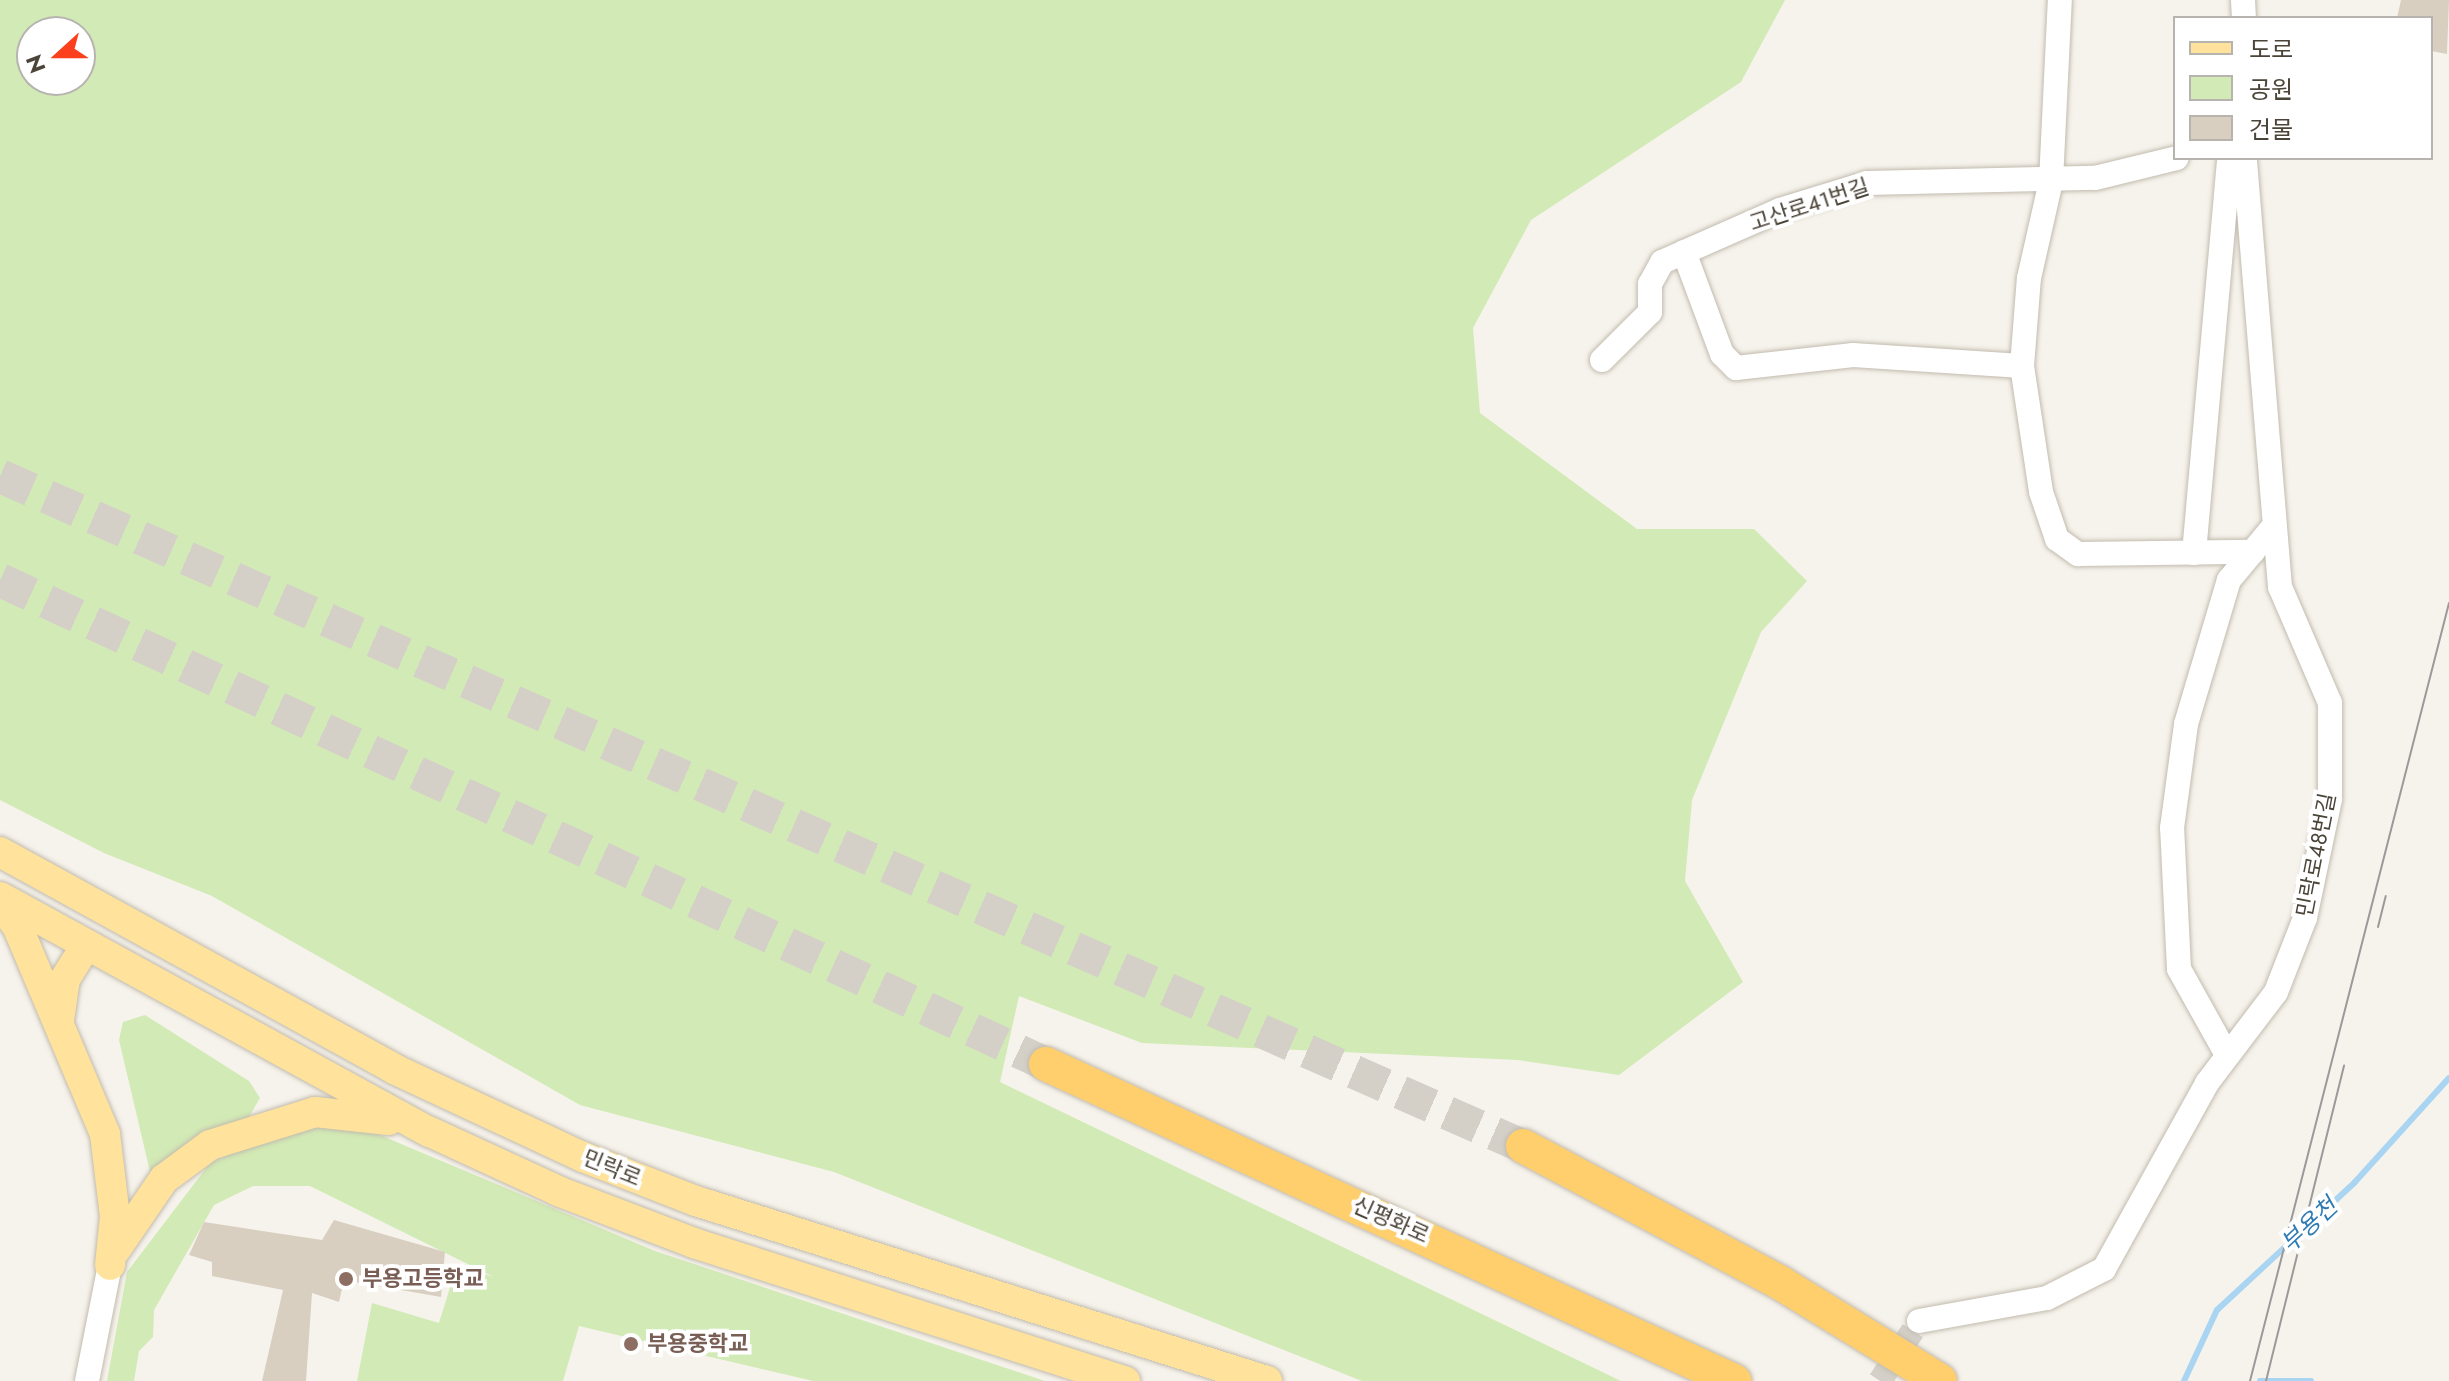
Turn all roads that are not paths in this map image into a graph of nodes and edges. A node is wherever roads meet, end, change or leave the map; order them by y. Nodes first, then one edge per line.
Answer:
1 (2060, 0) edge
2 (2173, 159) edge
3 (2229, 160) edge
4 (2245, 160) edge
5 (2051, 181) junction
6 (1684, 252) junction
7 (1602, 360) dead end
8 (2022, 366) junction
9 (2274, 526) junction
10 (2253, 552) junction
11 (2194, 553) junction
12 (0, 852) edge
13 (0, 900) edge
14 (86, 945) junction
15 (59, 1022) junction
16 (2227, 1055) junction
17 (1046, 1064) tunnel mouth
18 (430, 1132) junction
19 (1523, 1146) tunnel mouth
20 (110, 1265) junction
21 (1919, 1321) dead end
22 (87, 1381) edge
23 (1125, 1381) edge
24 (1267, 1381) edge
25 (1734, 1381) edge
26 (1940, 1381) edge

1 - 5 street
2 - 5 street, 고산로41번길
3 - 11 street
4 - 9 street, 민락로48번길
5 - 6 street, 고산로41번길
5 - 8 street
6 - 7 street, 고산로41번길
6 - 8 street
8 - 11 street
9 - 10 street
9 - 16 street, 민락로48번길
10 - 11 street
10 - 16 street
12 - 24 main road, 민락로
13 - 14 main road, 민락로
13 - 15 main road
14 - 15 main road
14 - 18 main road, 민락로
15 - 20 main road
16 - 21 street, 민락로48번길
17 - 25 highway, 신평화로
18 - 20 main road
18 - 23 main road, 민락로
19 - 26 highway
20 - 22 street

